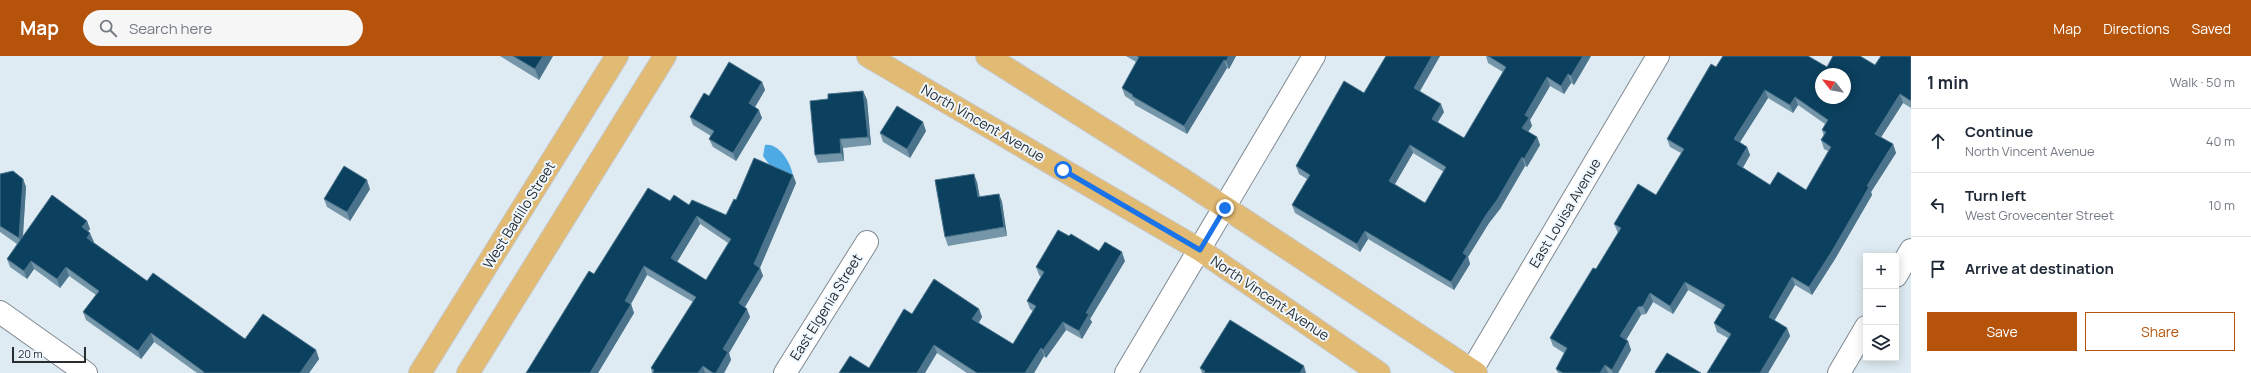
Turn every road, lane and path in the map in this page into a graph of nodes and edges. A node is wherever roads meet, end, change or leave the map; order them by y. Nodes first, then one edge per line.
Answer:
1 (618, 56) edge
2 (665, 56) edge
3 (868, 56) edge
4 (987, 56) edge
5 (1314, 56) edge
6 (1658, 56) edge
7 (1225, 208) junction
8 (867, 242) dead end
9 (1200, 250) junction
10 (1911, 250) edge
11 (1899, 271) edge
12 (0, 312) edge
13 (1863, 331) edge
14 (1474, 372) edge
15 (86, 373) edge
16 (420, 373) edge
17 (468, 373) edge
18 (785, 373) edge
19 (1126, 373) edge
20 (1379, 373) edge
21 (1839, 373) edge

1 - 16 main road, West Badillo Street
2 - 17 main road
3 - 9 main road, North Vincent Avenue
4 - 7 main road
5 - 7 street
6 - 14 street, East Louisa Avenue
7 - 9 street
7 - 14 main road
8 - 18 street, East Elgenia Street
9 - 19 street
9 - 20 main road, North Vincent Avenue
10 - 11 street
12 - 15 street
13 - 21 street

